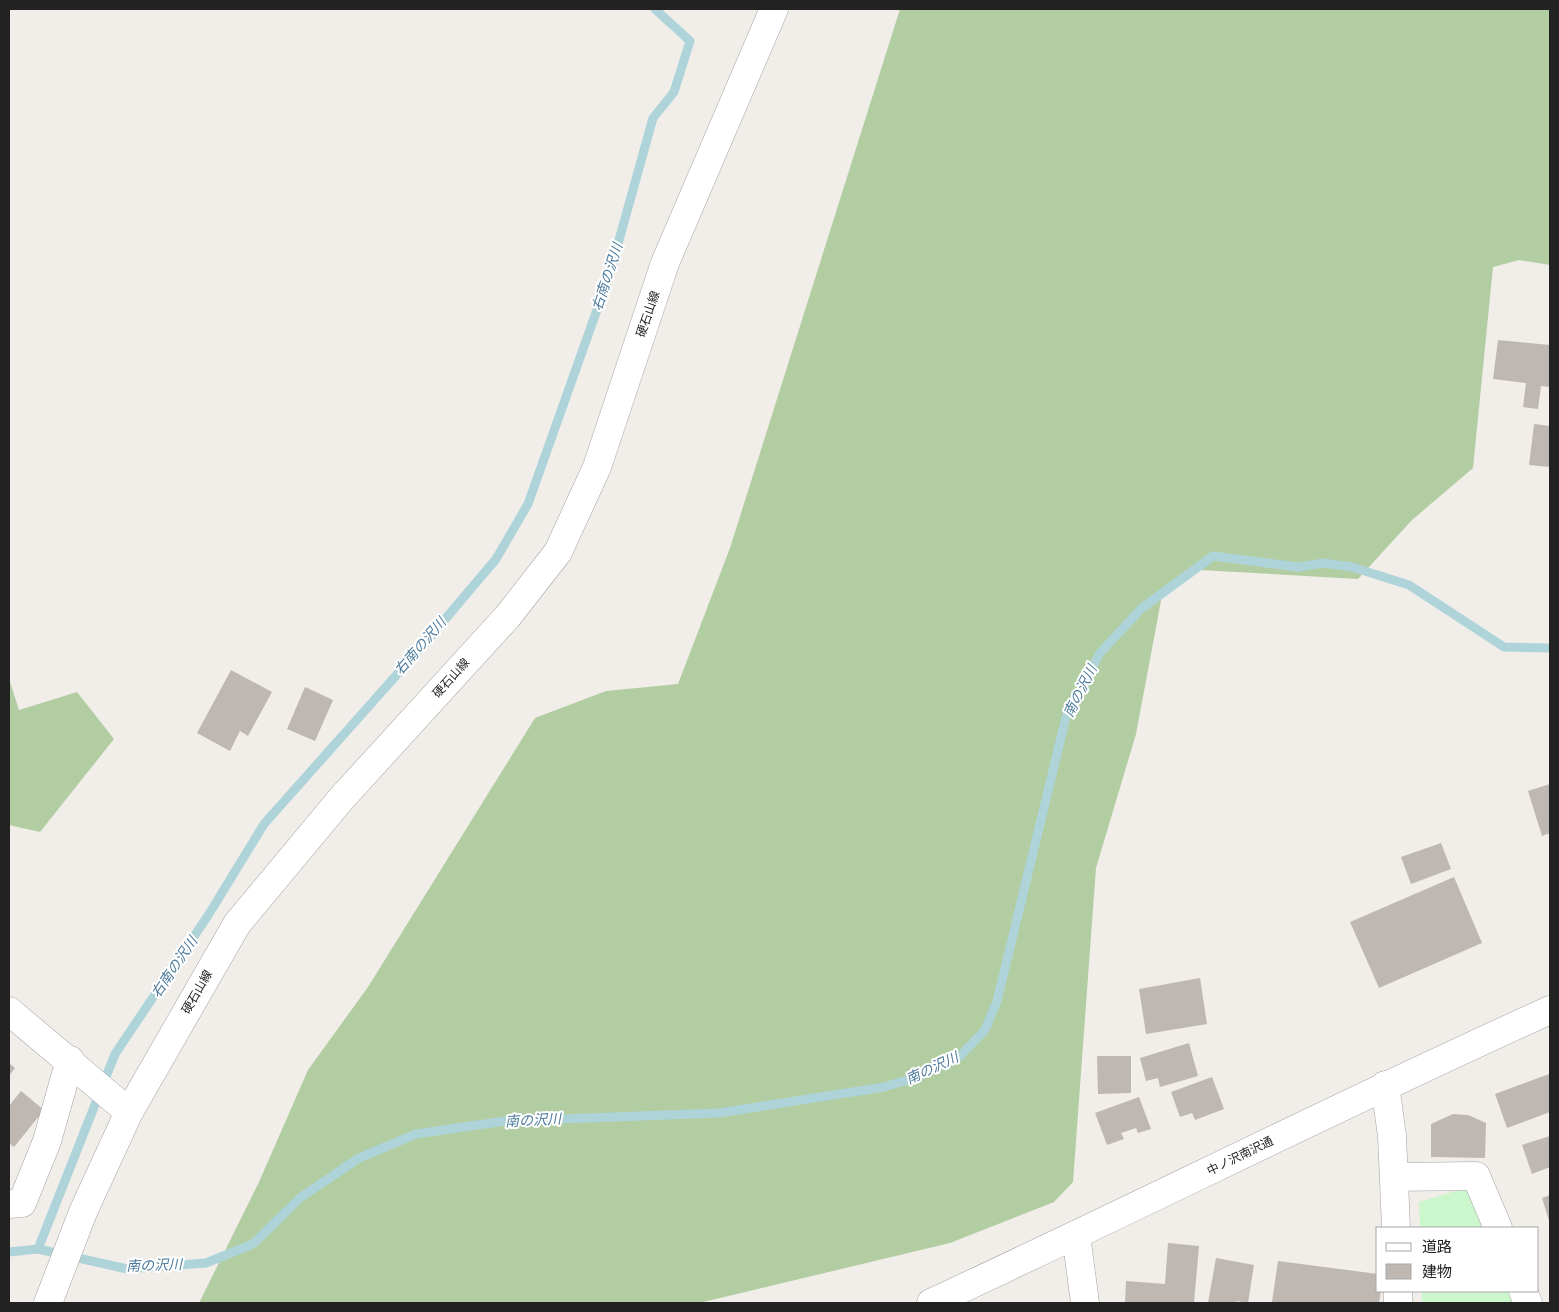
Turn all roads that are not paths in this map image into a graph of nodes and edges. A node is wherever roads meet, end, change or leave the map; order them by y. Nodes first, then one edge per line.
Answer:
1 (774, 9) edge
2 (1550, 1010) edge
3 (9, 1011) edge
4 (70, 1060) junction
5 (1385, 1085) junction
6 (129, 1112) junction
7 (1394, 1177) junction
8 (9, 1204) edge
9 (1396, 1227) edge
10 (1498, 1227) edge
11 (1076, 1235) junction
12 (51, 1296) edge
13 (931, 1303) edge
14 (1085, 1303) edge

1 - 6 street, 硬石山線
2 - 5 street, 中ノ沢南沢通
3 - 4 street
4 - 6 street
4 - 8 street
5 - 7 street
5 - 11 street, 中ノ沢南沢通
6 - 12 street, 硬石山線
7 - 9 street
7 - 10 street
11 - 13 street, 中ノ沢南沢通
11 - 14 street

